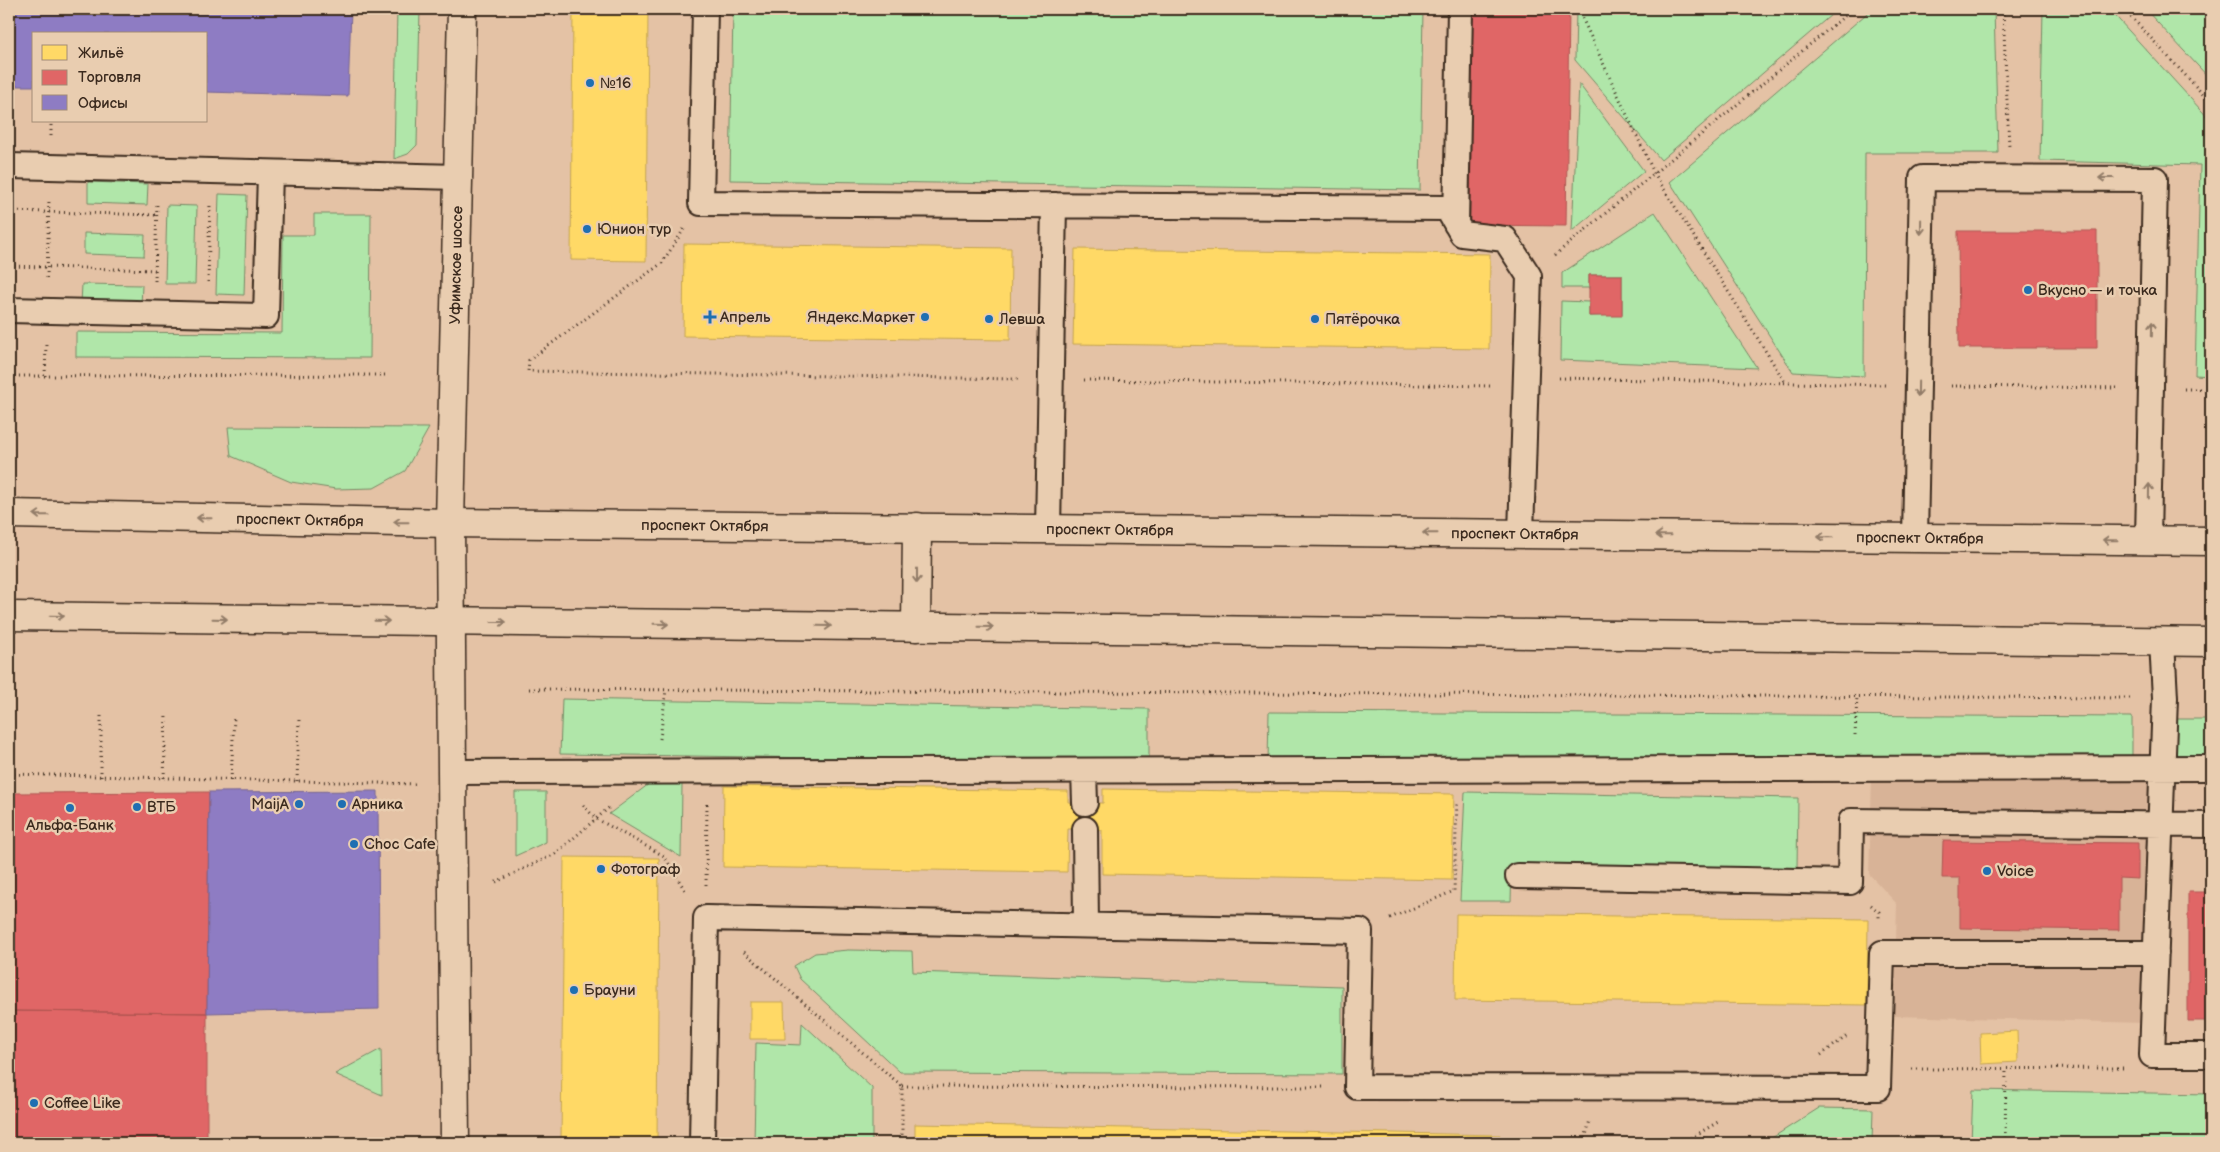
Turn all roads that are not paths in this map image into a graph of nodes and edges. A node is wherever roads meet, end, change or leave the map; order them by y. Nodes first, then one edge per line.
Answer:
1 (462, 9) edge
2 (705, 9) edge
3 (1460, 9) edge
4 (9, 166) edge
5 (270, 173) junction
6 (458, 177) junction
7 (1054, 205) junction
8 (1456, 224) junction
9 (9, 310) edge
10 (9, 514) edge
11 (450, 523) junction
12 (917, 527) junction
13 (1048, 529) junction
14 (1521, 534) junction
15 (1915, 538) junction
16 (2148, 540) junction
17 (2211, 541) edge
18 (9, 616) edge
19 (450, 622) junction
20 (916, 627) junction
21 (2162, 641) junction
22 (2211, 642) edge
23 (2163, 768) junction
24 (2211, 768) edge
25 (1084, 771) junction
26 (451, 772) junction
27 (1085, 803) dead end
28 (2161, 825) junction
29 (2211, 825) edge
30 (1085, 829) dead end
31 (1518, 876) dead end
32 (1086, 925) junction
33 (2156, 953) junction
34 (2211, 1055) edge
35 (455, 1143) edge
36 (702, 1143) edge

1 - 6 main road, Уфимское шоссе
2 - 7 lane
3 - 8 lane
4 - 5 lane
5 - 6 lane
5 - 9 lane
6 - 11 main road, Уфимское шоссе
7 - 8 lane
7 - 13 lane
8 - 14 lane
11 -> 10 main road, проспект Октября
11 - 12 main road, проспект Октября
11 - 19 main road, Уфимское шоссе
12 - 13 main road, проспект Октября
12 -> 20 main road
14 -> 13 main road, проспект Октября
15 -> 14 main road, проспект Октября
16 -> 15 main road, проспект Октября
16 -> 15 lane
16 - 17 main road, проспект Октября
18 -> 19 main road
19 -> 20 main road
19 - 26 main road, Уфимское шоссе
20 -> 21 main road
21 - 22 main road
21 - 23 lane
23 - 24 lane
23 - 25 lane
23 - 28 lane
25 - 26 lane
25 - 27 lane
26 - 35 main road, Уфимское шоссе
28 - 29 lane
28 - 31 lane
28 - 33 lane
30 - 32 lane
32 - 33 lane
32 - 36 lane
33 - 34 lane

